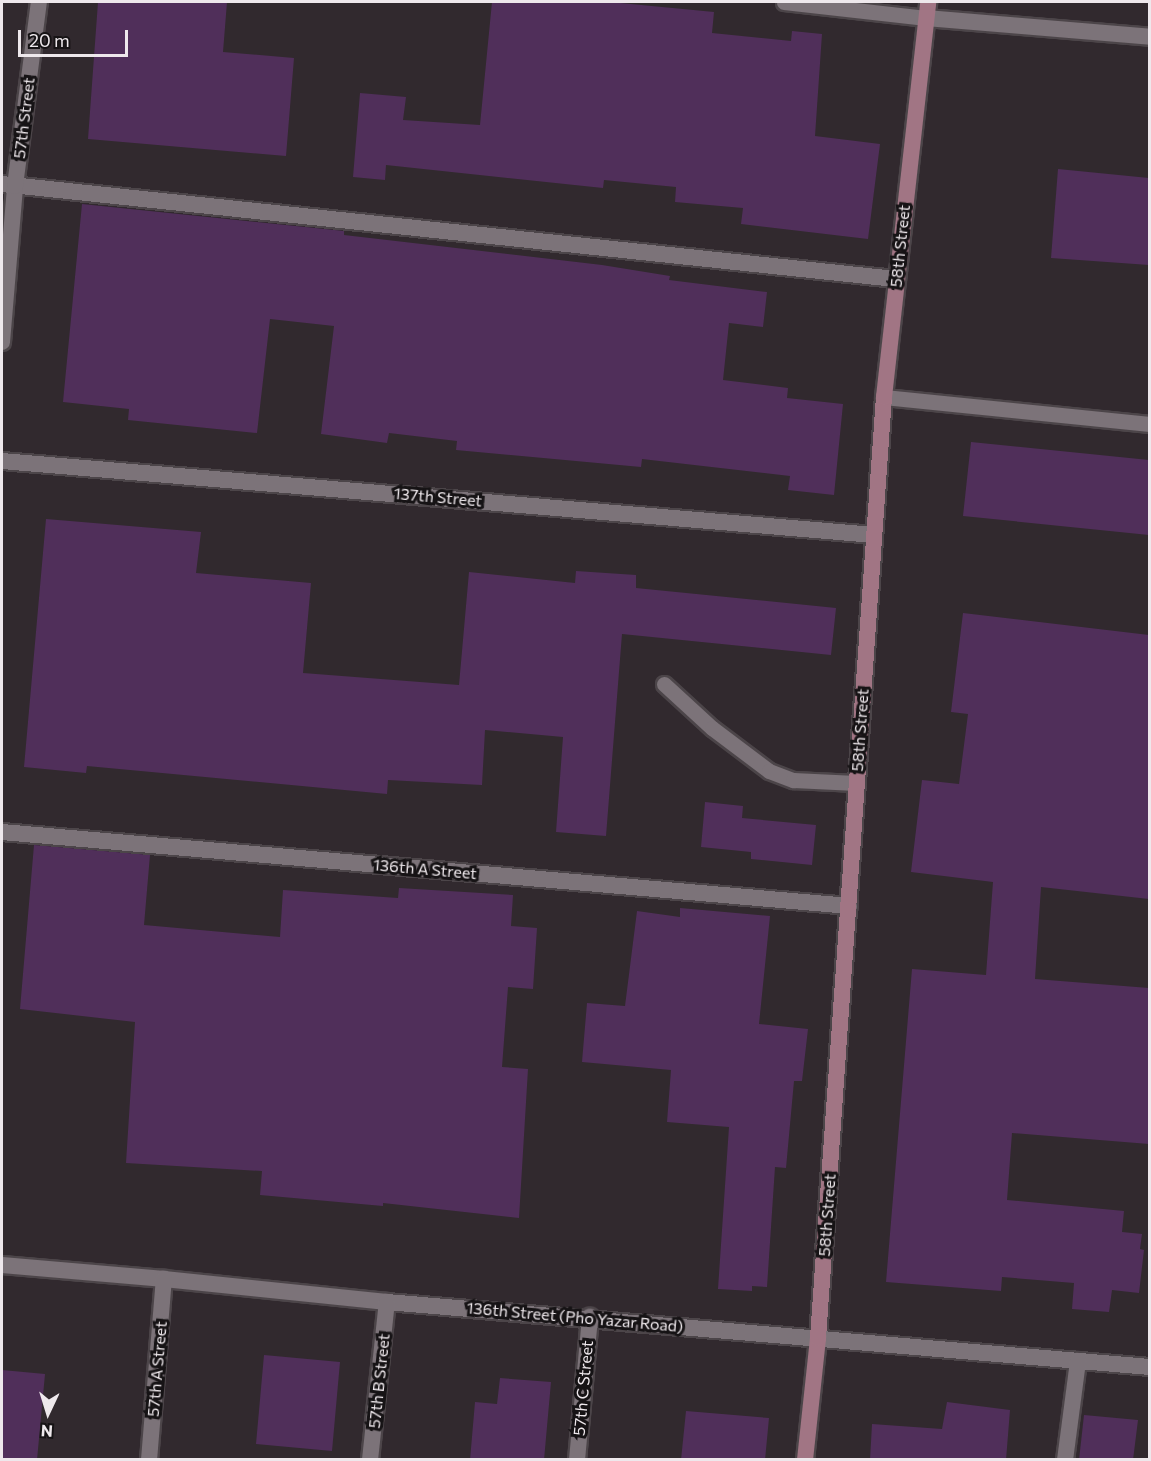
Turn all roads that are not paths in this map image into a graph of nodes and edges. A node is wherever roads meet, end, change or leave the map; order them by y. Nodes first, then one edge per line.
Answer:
1 (39, 2) edge
2 (784, 2) edge
3 (927, 10) edge
4 (1149, 37) edge
5 (8, 185) edge
6 (896, 279) junction
7 (2, 342) edge
8 (884, 397) junction
9 (1149, 424) edge
10 (2, 461) edge
11 (874, 535) junction
12 (664, 684) dead end
13 (856, 783) junction
14 (2, 832) edge
15 (849, 906) junction
16 (2, 1265) edge
17 (164, 1278) junction
18 (387, 1302) junction
19 (590, 1317) junction
20 (818, 1338) junction
21 (1078, 1361) junction
22 (1149, 1367) edge
23 (149, 1460) edge
24 (370, 1460) edge
25 (577, 1460) edge
26 (805, 1460) edge
27 (1065, 1460) edge

1 - 5 street, 57th Street
2 - 3 lane
3 - 4 street
3 - 6 main road, 58th Street
5 - 6 street
5 - 7 street, 57th Street
6 - 8 main road, 58th Street
8 - 9 lane
8 - 11 main road, 58th Street
10 - 11 street, 137th Street
11 - 13 main road, 58th Street
12 - 13 lane
13 - 15 main road, 58th Street
14 - 15 street, 136th A Street
15 - 20 main road, 58th Street
16 - 17 street, 136th Street (Pho Yazar Road)
17 - 18 street, 136th Street (Pho Yazar Road)
17 - 23 street, 57th A Street
18 - 19 street, 136th Street (Pho Yazar Road)
18 - 24 street, 57th B Street
19 - 20 street, 136th Street (Pho Yazar Road)
19 - 25 street, 57th C Street
20 - 21 street, 136th Street (Pho Yazar Road)
20 - 26 main road, 58th Street
21 - 22 street, 136th Street (Pho Yazar Road)
21 - 27 street

